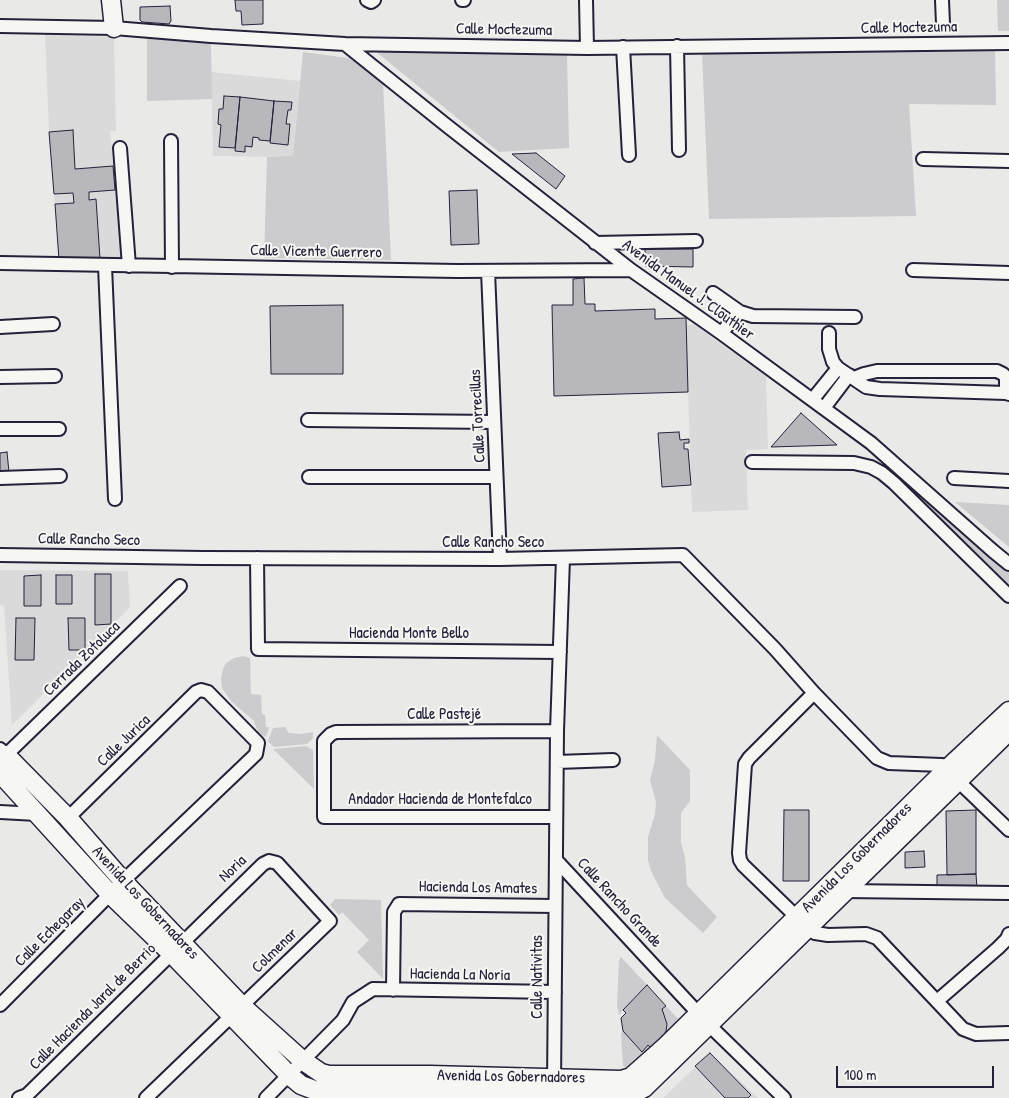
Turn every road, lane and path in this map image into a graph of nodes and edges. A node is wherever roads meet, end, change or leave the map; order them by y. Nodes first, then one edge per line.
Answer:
1 (111, 0) edge
2 (367, 0) edge
3 (374, 0) edge
4 (586, 0) edge
5 (942, 0) edge
6 (943, 24) dead end
7 (0, 26) edge
8 (114, 28) junction
9 (1009, 43) edge
10 (345, 44) junction
11 (677, 46) junction
12 (623, 47) junction
13 (586, 48) junction
14 (170, 141) dead end
15 (120, 148) dead end
16 (679, 150) dead end
17 (629, 156) dead end
18 (924, 159) dead end
19 (1009, 161) edge
20 (696, 241) dead end
21 (595, 243) junction
22 (0, 263) edge
23 (105, 266) junction
24 (129, 266) junction
25 (172, 267) junction
26 (488, 270) junction
27 (631, 270) junction
28 (913, 270) dead end
29 (1009, 273) edge
30 (714, 294) dead end
31 (740, 312) junction
32 (855, 317) dead end
33 (53, 324) dead end
34 (0, 327) edge
35 (721, 333) junction
36 (829, 333) dead end
37 (847, 374) junction
38 (54, 376) dead end
39 (0, 377) edge
40 (1008, 393) edge
41 (813, 399) junction
42 (824, 408) junction
43 (308, 420) dead end
44 (494, 422) junction
45 (0, 429) edge
46 (59, 429) dead end
47 (752, 462) dead end
48 (60, 476) dead end
49 (309, 477) dead end
50 (496, 477) junction
51 (0, 478) edge
52 (954, 478) dead end
53 (1009, 481) edge
54 (115, 499) dead end
55 (0, 555) edge
56 (257, 558) junction
57 (563, 558) junction
58 (500, 559) junction
59 (1009, 564) edge
60 (180, 586) dead end
61 (1009, 596) edge
62 (560, 652) junction
63 (814, 693) junction
64 (1009, 711) edge
65 (557, 731) junction
66 (1009, 731) edge
67 (258, 743) joint
68 (2, 754) edge
69 (613, 760) dead end
70 (557, 762) junction
71 (0, 773) edge
72 (953, 775) junction
73 (0, 812) edge
74 (37, 814) junction
75 (324, 816) joint
76 (556, 816) junction
77 (68, 818) junction
78 (1009, 830) edge
79 (556, 860) junction
80 (123, 881) junction
81 (845, 891) junction
82 (1009, 893) edge
83 (110, 894) junction
84 (555, 906) junction
85 (330, 921) joint
86 (803, 923) junction
87 (1009, 934) edge
88 (176, 948) junction
89 (393, 962) joint
90 (392, 990) junction
91 (555, 992) junction
92 (937, 1001) junction
93 (0, 1005) edge
94 (237, 1011) junction
95 (704, 1019) junction
96 (1009, 1033) edge
97 (302, 1060) junction
98 (289, 1075) junction
99 (554, 1086) junction
100 (403, 1091) edge
101 (316, 1094) edge
102 (454, 1095) edge
103 (24, 1097) edge
104 (146, 1098) edge
105 (266, 1098) edge
106 (784, 1098) edge

1 - 8 street
2 - 3 street
4 - 13 street
5 - 6 street
7 - 8 street, Calle Moctezuma
8 - 10 street, Calle Moctezuma
9 - 11 street, Calle Moctezuma
10 - 13 street, Calle Moctezuma
10 - 21 street, Avenida Manuel J. Clouthier
11 - 12 street, Calle Moctezuma
11 - 16 street
12 - 13 street, Calle Moctezuma
12 - 17 street
14 - 25 street
15 - 24 street
18 - 19 street
20 - 21 street
21 - 27 street, Avenida Manuel J. Clouthier
22 - 23 street, Calle Vicente Guerrero
23 - 24 street, Calle Vicente Guerrero
23 - 54 street
24 - 25 street, Calle Vicente Guerrero
25 - 26 street, Calle Vicente Guerrero
26 - 27 street, Calle Vicente Guerrero
26 - 44 street, Calle Torrecillas
27 - 35 street, Avenida Manuel J. Clouthier
28 - 29 street
30 - 31 street
31 - 32 street
31 - 35 street
33 - 34 street
35 - 41 street, Avenida Manuel J. Clouthier
36 - 37 street
37 - 40 street
37 - 40 street
37 - 41 street
37 - 42 street
38 - 39 street
41 - 42 street, Avenida Manuel J. Clouthier
42 - 59 street, Avenida Manuel J. Clouthier
43 - 44 street
44 - 50 street, Calle Torrecillas
45 - 46 street
47 - 61 street
48 - 51 street
49 - 50 street
50 - 58 street, Calle Torrecillas
52 - 53 street
55 - 56 street, Calle Rancho Seco
56 - 58 street, Calle Rancho Seco
56 - 62 street, Hacienda Monte Bello
57 - 58 street, Calle Rancho Seco
57 - 62 street, Calle Rancho Grande
57 - 63 street, Calle Rancho Seco
60 - 68 street, Cerrada Zotoluca
62 - 65 street, Calle Rancho Grande
63 - 72 street, Calle Rancho Seco
63 - 86 street
64 - 72 street, Avenida Los Gobernadores
65 - 70 street, Calle Rancho Grande
65 - 75 street, Calle Pastejé
66 - 72 street, Avenida Los Gobernadores
67 - 77 street, Calle Jurica
67 - 80 street, Calle Echegaray
68 - 77 street, Avenida Los Gobernadores
69 - 70 street
70 - 76 street, Calle Rancho Grande
71 - 74 street, Avenida Los Gobernadores
72 - 78 street
72 - 81 street, Avenida Los Gobernadores
72 - 86 street, Avenida Los Gobernadores
73 - 74 street
74 - 83 street, Avenida Los Gobernadores
75 - 76 street, Andador Hacienda de Montefalco
76 - 79 street, Calle Rancho Grande
77 - 80 street, Avenida Los Gobernadores
79 - 84 street, Calle Nativitas
79 - 95 street, Calle Rancho Grande
80 - 83 street, Calle Echegaray
80 - 88 street, Avenida Los Gobernadores
81 - 82 street
81 - 86 street, Avenida Los Gobernadores
83 - 88 street, Avenida Los Gobernadores
83 - 93 street, Calle Echegaray
84 - 89 street, Hacienda Los Amates
84 - 91 street, Calle Nativitas
85 - 88 street, Noria
85 - 94 street, Colmenar
86 - 92 street
86 - 95 street, Avenida Los Gobernadores
87 - 92 street
88 - 94 street, Avenida Los Gobernadores
88 - 103 street, Calle Hacienda Jaral de Berrio
89 - 90 street, Hacienda La Noria
90 - 91 street, Hacienda La Noria
90 - 97 street
91 - 99 street, Calle Nativitas
92 - 96 street
94 - 97 street, Avenida Los Gobernadores
94 - 98 street, Avenida Los Gobernadores
94 - 104 street, Colmenar
95 - 99 street, Avenida Los Gobernadores
95 - 106 street, Calle Rancho Grande
97 - 98 street
97 - 100 street, Avenida Los Gobernadores
98 - 101 street, Avenida Los Gobernadores
98 - 105 street
99 - 100 street, Avenida Los Gobernadores
99 - 102 street, Avenida Los Gobernadores
100 - 101 street, Avenida Los Gobernadores
100 - 102 street, Avenida Los Gobernadores

